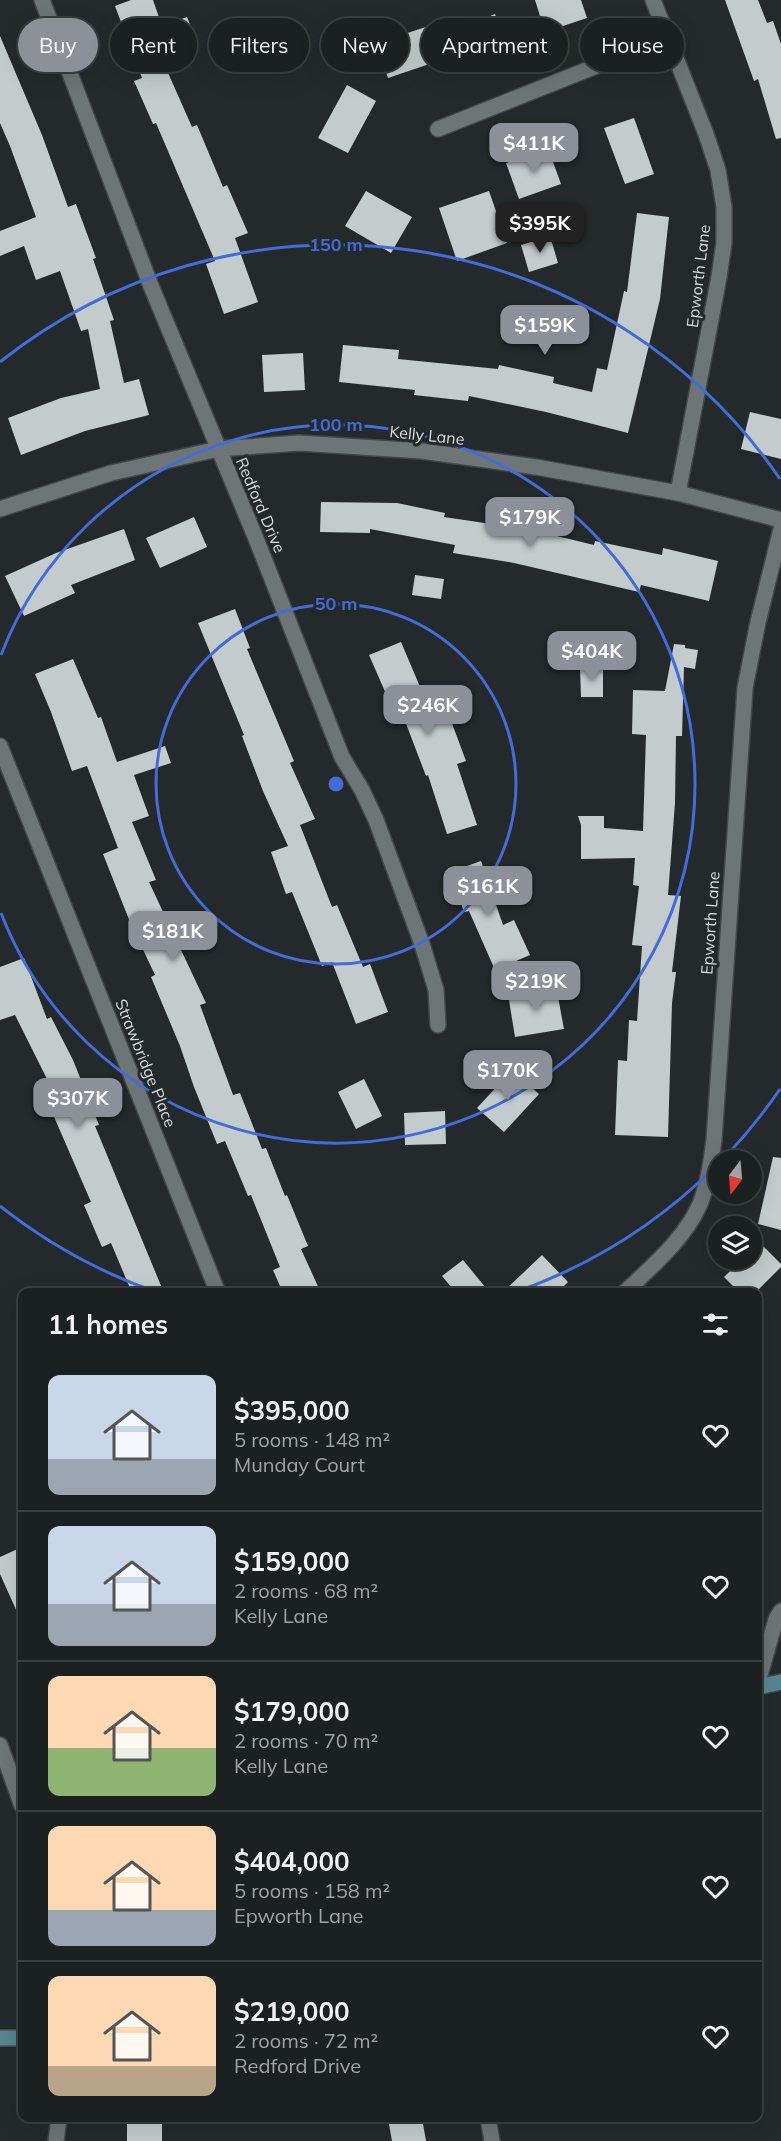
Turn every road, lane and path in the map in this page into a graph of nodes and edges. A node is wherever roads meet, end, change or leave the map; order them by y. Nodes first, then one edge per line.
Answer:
1 (42, 0) edge
2 (653, 0) edge
3 (660, 18) edge
4 (581, 72) edge
5 (681, 72) edge
6 (438, 129) dead end
7 (218, 449) junction
8 (678, 493) junction
9 (0, 509) edge
10 (781, 520) edge
11 (781, 529) edge
12 (0, 746) edge
13 (438, 1025) dead end
14 (217, 1288) edge
15 (629, 1288) edge
16 (781, 1611) edge
17 (762, 1668) edge
18 (781, 1682) edge
19 (762, 1686) edge
20 (1, 1750) edge
21 (18, 1795) edge
22 (0, 2038) edge
23 (18, 2038) edge
24 (58, 2122) edge
25 (489, 2122) edge
26 (56, 2141) edge
27 (492, 2141) edge

1 - 7 street, Redford Drive
2 - 3 street, Epworth Lane
4 - 6 street
5 - 8 street, Epworth Lane
7 - 8 street, Kelly Lane
7 - 9 street, Kelly Lane
7 - 13 street, Redford Drive
8 - 10 street, Kelly Lane
11 - 15 street, Epworth Lane
12 - 14 street, Strawbridge Place
16 - 17 street
18 - 19 street
20 - 21 street
22 - 23 street
24 - 26 street
25 - 27 street

